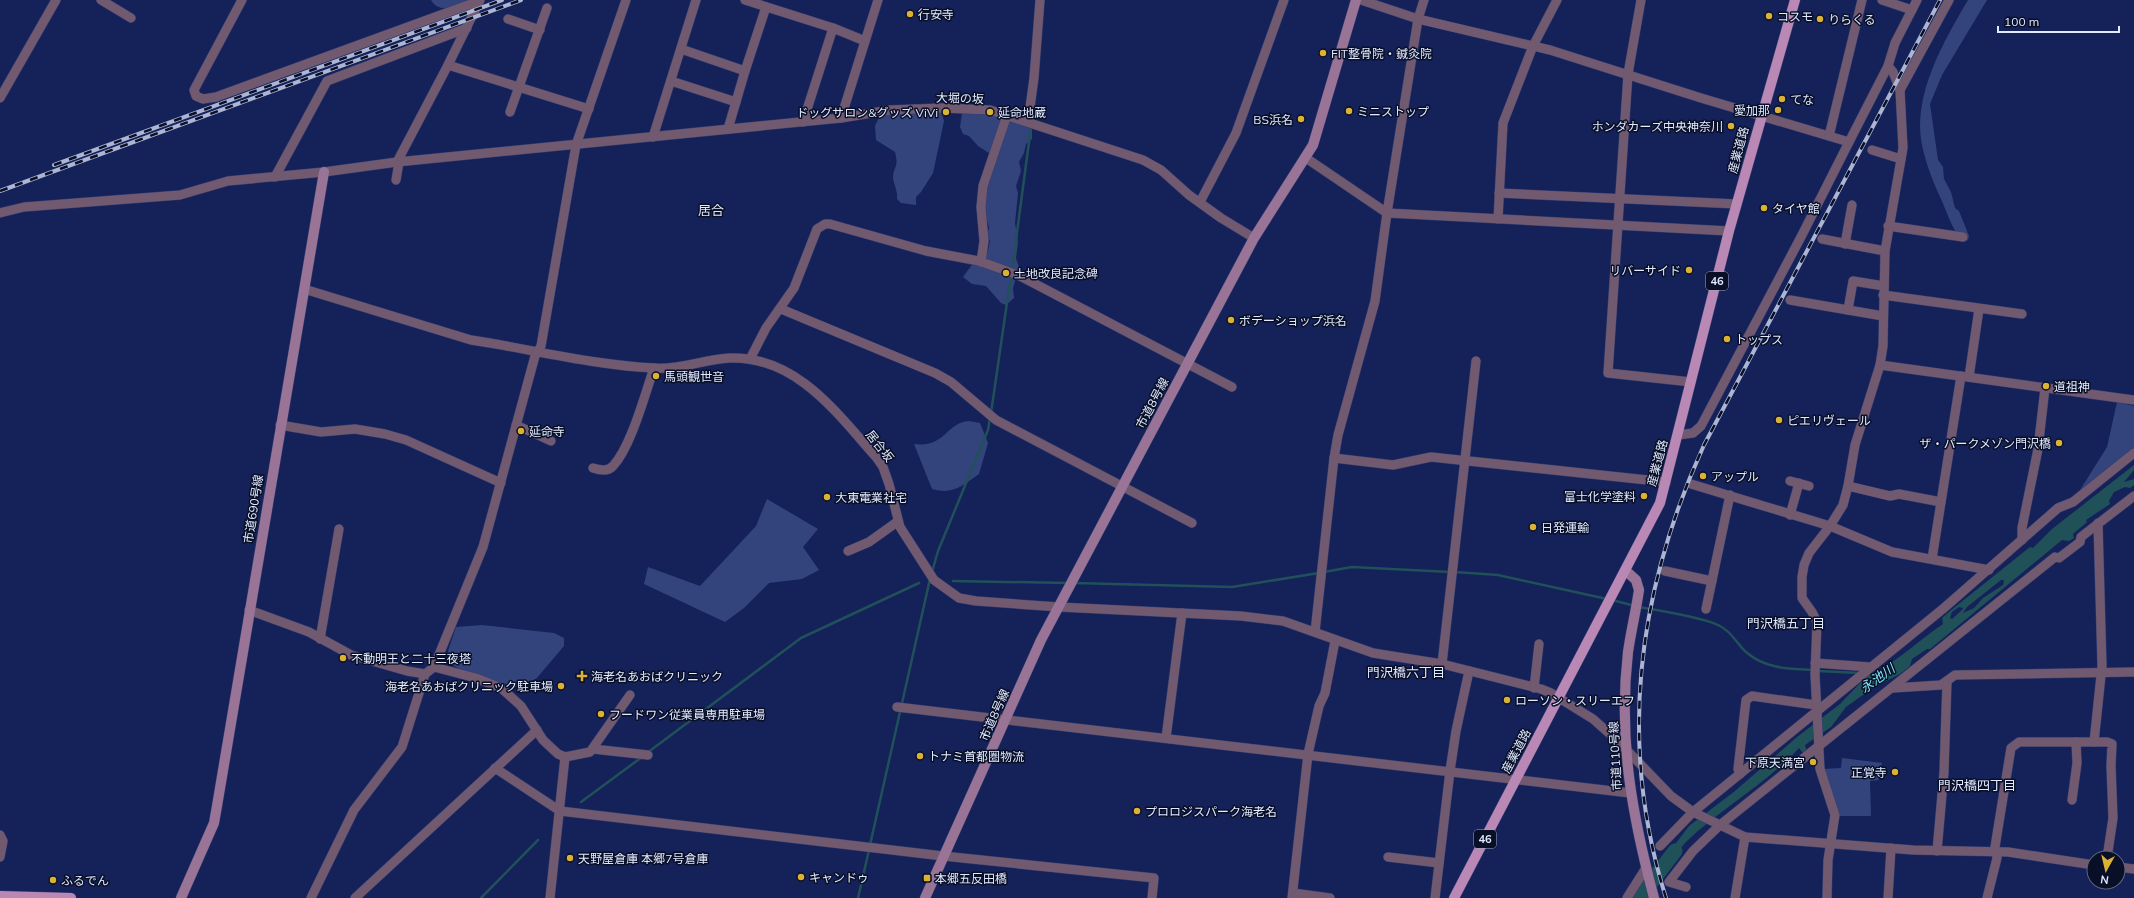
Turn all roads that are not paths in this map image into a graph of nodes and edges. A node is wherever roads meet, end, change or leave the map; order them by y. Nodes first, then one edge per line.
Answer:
1 (56, 0) edge
2 (102, 0) edge
3 (242, 0) edge
4 (479, 0) edge
5 (626, 0) edge
6 (696, 0) edge
7 (745, 0) edge
8 (878, 0) edge
9 (1040, 0) edge
10 (1284, 0) edge
11 (1356, 0) edge
12 (1362, 0) edge
13 (1424, 0) edge
14 (1557, 0) edge
15 (1641, 0) edge
16 (1795, 0) edge
17 (1862, 0) edge
18 (1882, 0) edge
19 (1917, 0) edge
20 (1948, 0) edge
21 (766, 7) junction
22 (547, 8) dead end
23 (1912, 10) junction
24 (131, 18) dead end
25 (508, 18) dead end
26 (1418, 19) junction
27 (467, 28) junction
28 (833, 28) junction
29 (540, 30) junction
30 (865, 41) junction
31 (1533, 46) junction
32 (681, 49) junction
33 (448, 65) junction
34 (1888, 66) junction
35 (745, 71) junction
36 (1628, 74) junction
37 (671, 81) junction
38 (519, 87) junction
39 (1900, 90) junction
40 (0, 98) edge
41 (736, 102) junction
42 (589, 109) junction
43 (510, 112) dead end
44 (1007, 115) junction
45 (1761, 116) junction
46 (841, 118) junction
47 (803, 122) junction
48 (1028, 122) junction
49 (728, 130) junction
50 (1829, 136) junction
51 (653, 137) junction
52 (1849, 142) junction
53 (576, 145) junction
54 (1872, 150) dead end
55 (1306, 158) junction
56 (1901, 159) junction
57 (398, 162) junction
58 (324, 172) junction
59 (275, 177) junction
60 (396, 180) dead end
61 (1499, 193) junction
62 (1619, 199) junction
63 (1200, 202) junction
64 (1737, 204) junction
65 (1852, 205) dead end
66 (0, 213) edge
67 (1387, 213) junction
68 (1498, 219) junction
69 (1618, 225) junction
70 (1888, 226) junction
71 (1729, 231) junction
72 (1963, 237) dead end
73 (1254, 238) junction
74 (1822, 239) dead end
75 (1845, 244) junction
76 (1885, 251) junction
77 (981, 262) junction
78 (304, 289) junction
79 (1883, 291) junction
80 (1790, 300) dead end
81 (781, 309) junction
82 (1979, 309) junction
83 (1848, 310) junction
84 (2022, 314) dead end
85 (1883, 316) junction
86 (538, 351) junction
87 (750, 359) junction
88 (1476, 360) dead end
89 (1187, 364) junction
90 (1880, 365) junction
91 (654, 368) junction
92 (1965, 377) junction
93 (1691, 382) junction
94 (1232, 387) dead end
95 (2045, 388) junction
96 (2134, 400) edge
97 (516, 424) junction
98 (280, 425) junction
99 (1678, 435) junction
100 (551, 441) dead end
101 (2134, 453) edge
102 (1334, 458) junction
103 (1464, 461) junction
104 (593, 468) dead end
105 (1666, 482) junction
106 (501, 483) junction
107 (1691, 484) dead end
108 (1809, 486) dead end
109 (1848, 486) junction
110 (1123, 487) junction
111 (1730, 495) junction
112 (2134, 496) edge
113 (1941, 502) junction
114 (1790, 515) junction
115 (1192, 523) dead end
116 (2098, 524) junction
117 (898, 525) junction
118 (1830, 526) junction
119 (339, 529) dead end
120 (2022, 540) junction
121 (848, 551) dead end
122 (1932, 559) junction
123 (1989, 570) junction
124 (1626, 571) junction
125 (1665, 571) dead end
126 (1712, 581) junction
127 (1059, 607) junction
128 (1706, 609) dead end
129 (249, 610) junction
130 (1182, 613) junction
131 (1315, 632) junction
132 (320, 639) junction
133 (1336, 641) junction
134 (1539, 644) dead end
135 (1442, 664) junction
136 (434, 667) junction
137 (1815, 668) junction
138 (1868, 669) junction
139 (1469, 670) junction
140 (2134, 672) edge
141 (2101, 673) junction
142 (425, 674) junction
143 (1947, 680) junction
144 (1534, 688) junction
145 (1892, 688) junction
146 (630, 696) dead end
147 (1560, 698) junction
148 (900, 708) dead end
149 (1817, 710) junction
150 (1006, 720) junction
151 (538, 730) junction
152 (1166, 738) junction
153 (2076, 742) junction
154 (2094, 742) junction
155 (1819, 746) junction
156 (1626, 748) junction
157 (593, 749) junction
158 (1308, 754) junction
159 (643, 755) dead end
160 (565, 757) junction
161 (495, 768) junction
162 (1450, 771) junction
163 (1740, 774) junction
164 (1516, 779) junction
165 (1630, 793) junction
166 (2072, 800) dead end
167 (560, 810) junction
168 (1694, 813) junction
169 (1718, 825) junction
170 (0, 835) edge
171 (1746, 837) junction
172 (1832, 843) junction
173 (1660, 846) dead end
174 (1892, 848) junction
175 (2108, 850) edge
176 (1937, 851) junction
177 (1996, 852) junction
178 (943, 856) junction
179 (0, 857) edge
180 (1388, 857) dead end
181 (1439, 863) junction
182 (2086, 864) edge
183 (1647, 870) junction
184 (1686, 887) dead end
185 (313, 895) edge
186 (1293, 896) edge
187 (3, 897) edge
188 (72, 898) edge
189 (181, 898) edge
190 (322, 898) edge
191 (355, 898) edge
192 (550, 898) edge
193 (925, 898) edge
194 (1152, 898) edge
195 (1330, 898) edge
196 (1435, 898) edge
197 (1454, 898) edge
198 (1627, 898) edge
199 (1654, 898) edge
200 (1735, 898) edge
201 (1827, 898) edge
202 (1888, 898) edge
203 (1987, 898) edge

1 - 40 street
2 - 24 street
3 - 4 street
4 - 27 street
5 - 42 street
6 - 32 street
7 - 21 street
8 - 30 street
9 - 48 street
10 - 63 street
11 - 55 street, 市道8号線
12 - 26 street
13 - 26 street
14 - 31 street
15 - 36 street
16 - 45 main road, 産業道路 / 46
17 - 50 street
18 - 23 street
19 - 23 street
20 - 39 street
21 - 28 street
21 - 35 street
22 - 29 street
23 - 34 street
25 - 29 street
26 - 31 street
26 - 67 street
27 - 33 street
27 - 59 street
28 - 30 street
28 - 47 street
29 - 38 street
30 - 46 street
31 - 36 street
31 - 61 street
32 - 35 street
32 - 37 street
33 - 38 street
33 - 57 street
34 - 39 street
34 - 52 street
35 - 41 street
36 - 45 street
36 - 62 street
37 - 41 street
37 - 51 street
38 - 42 street
38 - 43 street
39 - 56 street
41 - 49 street
42 - 53 street
44 - 46 street, 大堀の坂
44 - 48 street, 大堀の坂
44 - 77 street
45 - 50 street
45 - 64 main road, 産業道路 / 46
46 - 47 street, 大堀の坂
47 - 49 street, 大堀の坂
48 - 63 street, 大堀の坂
49 - 51 street, 大堀の坂
50 - 52 street
51 - 53 street, 大堀の坂
52 - 99 street
53 - 57 street, 大堀の坂
53 - 86 street
54 - 56 street
55 - 67 street
55 - 73 street, 市道8号線
56 - 70 street
57 - 58 street, 大堀の坂
57 - 60 street
58 - 59 street, 大堀の坂
58 - 78 street, 市道690号線
59 - 66 street, 大堀の坂
61 - 62 street
61 - 68 street
62 - 64 street
62 - 69 street
63 - 73 street, 大堀の坂
64 - 71 main road, 産業道路 / 46
65 - 75 street
67 - 68 street
67 - 102 street
68 - 69 street
69 - 71 street
69 - 93 street
70 - 72 street
70 - 76 street
71 - 93 main road, 産業道路 / 46
73 - 89 street, 市道8号線
74 - 75 street
75 - 76 street
76 - 79 street
77 - 81 street
77 - 89 street
78 - 86 street
78 - 98 street, 市道690号線
79 - 82 street
79 - 83 street
79 - 85 street
80 - 83 street
81 - 87 street
81 - 110 street
82 - 84 street
82 - 92 street
83 - 85 street
85 - 90 street
86 - 91 street
86 - 97 street
87 - 91 street
87 - 117 street, 居合坂
88 - 103 street
89 - 94 street
89 - 110 street, 市道8号線
90 - 92 street
90 - 109 street
91 - 104 street
92 - 95 street
92 - 113 street
93 - 99 main road, 産業道路 / 46
95 - 96 street
95 - 120 street
97 - 100 street
97 - 106 street
98 - 106 street
98 - 129 street, 市道690号線
99 - 105 main road, 産業道路 / 46
101 - 120 street
102 - 103 street
102 - 131 street
103 - 105 street
103 - 135 street
105 - 124 main road, 産業道路 / 46
106 - 136 street
107 - 111 street
108 - 114 street
109 - 113 street
109 - 118 street
110 - 115 street
110 - 127 street, 市道8号線
111 - 114 street
111 - 126 street
112 - 116 street
113 - 122 street
114 - 118 street
116 - 141 street
116 - 145 street
117 - 121 street
117 - 127 street, 居合坂
118 - 122 street
118 - 137 street
119 - 132 street
120 - 123 street
122 - 123 street
123 - 138 street
124 - 147 main road, 産業道路 / 46
124 - 156 street, 市道110号線
125 - 126 street
126 - 128 street
127 - 130 street, 居合坂
127 - 150 street, 市道8号線
129 - 132 street
129 - 189 street, 市道690号線
130 - 131 street, 居合坂
130 - 152 street
131 - 133 street, 居合坂
132 - 142 street
133 - 135 street, 居合坂
133 - 158 street
134 - 144 street
135 - 139 street, 居合坂
136 - 142 street
136 - 151 street
137 - 138 street
137 - 149 street
138 - 149 street
139 - 144 street, 居合坂
139 - 162 street
140 - 141 street
141 - 143 street
141 - 154 street
142 - 185 street
143 - 145 street
143 - 176 street
144 - 147 street, 居合坂
145 - 155 street
146 - 157 street
147 - 156 street, 居合坂
147 - 164 main road, 産業道路 / 46
148 - 150 street
149 - 155 street
149 - 163 street
149 - 163 street
150 - 152 street
150 - 178 street, 市道8号線
151 - 160 street
151 - 161 street
152 - 158 street
153 - 154 street
153 - 166 street
153 - 177 street
154 - 175 street
155 - 169 street
155 - 172 street
156 - 165 street, 市道110号線
156 - 168 street, 居合坂
157 - 159 street
157 - 160 street
158 - 162 street
158 - 186 street
160 - 167 street
161 - 167 street
161 - 191 street
162 - 164 street
162 - 181 street
163 - 168 street
164 - 165 street
164 - 197 main road, 産業道路 / 46
165 - 183 street, 市道110号線
167 - 178 street
167 - 192 street
168 - 169 street, 居合坂
168 - 173 street
169 - 171 street, 居合坂
169 - 184 street
170 - 179 street
171 - 172 street, 居合坂
171 - 200 street
172 - 174 street, 居合坂
172 - 201 street
174 - 176 street, 居合坂
174 - 202 street
176 - 177 street, 居合坂
177 - 182 street, 居合坂
177 - 203 street
178 - 193 street, 市道8号線
178 - 194 street
180 - 181 street
181 - 196 street
183 - 198 street
183 - 199 street, 市道110号線
185 - 190 street
186 - 195 street
187 - 188 main road

